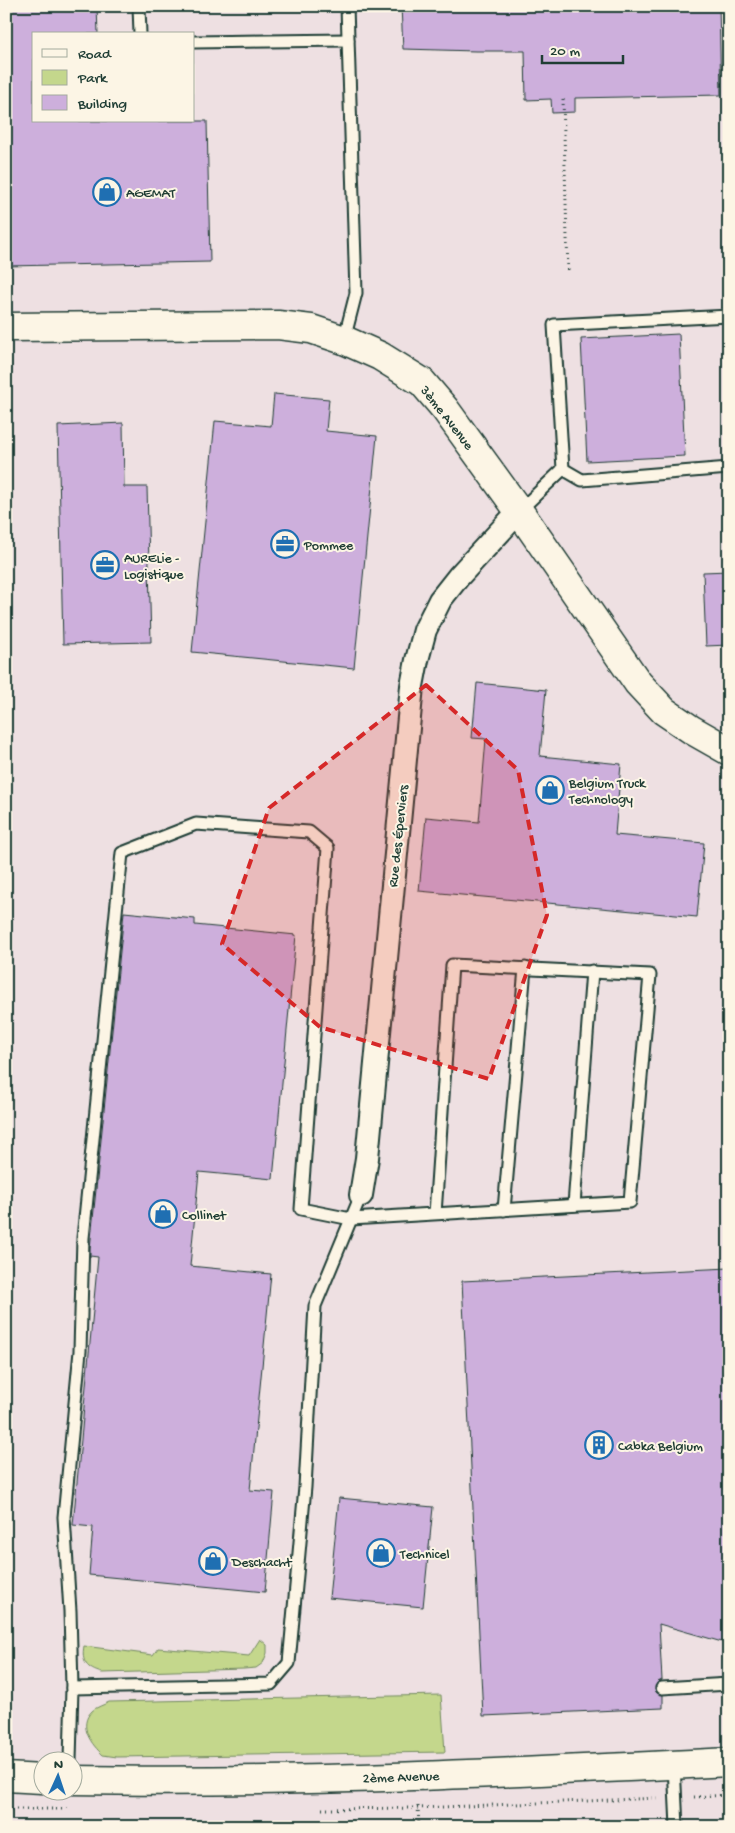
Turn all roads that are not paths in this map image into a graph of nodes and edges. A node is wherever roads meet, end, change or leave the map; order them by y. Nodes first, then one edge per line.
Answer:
1 (139, 6) edge
2 (347, 6) edge
3 (140, 32) edge
4 (348, 40) junction
5 (195, 42) edge
6 (729, 316) edge
7 (6, 327) edge
8 (344, 340) junction
9 (729, 468) edge
10 (563, 469) junction
11 (519, 511) junction
12 (729, 750) edge
13 (525, 968) junction
14 (592, 972) junction
15 (361, 1195) joint
16 (574, 1205) junction
17 (504, 1210) junction
18 (436, 1214) junction
19 (351, 1219) junction
20 (729, 1684) edge
21 (72, 1688) junction
22 (662, 1688) dead end
23 (70, 1750) edge
24 (729, 1762) edge
25 (674, 1764) junction
26 (6, 1777) edge
27 (32, 1778) edge
28 (82, 1780) edge
29 (677, 1827) edge

1 - 3 lane
2 - 4 lane
4 - 5 lane
4 - 8 lane
6 - 10 lane
7 - 8 street, 3ème Avenue
8 - 11 street, 3ème Avenue
9 - 10 lane
10 - 11 lane
11 - 12 street, 3ème Avenue
11 - 15 street, Rue des Éperviers
13 - 14 lane
13 - 17 lane
13 - 18 lane
14 - 16 lane
14 - 16 lane
15 - 19 lane
16 - 17 lane
17 - 18 lane
18 - 19 lane
19 - 21 lane
19 - 21 lane
20 - 22 lane
21 - 23 lane
24 - 25 street, 2ème Avenue
25 - 28 street, 2ème Avenue
25 - 29 lane
26 - 27 street

